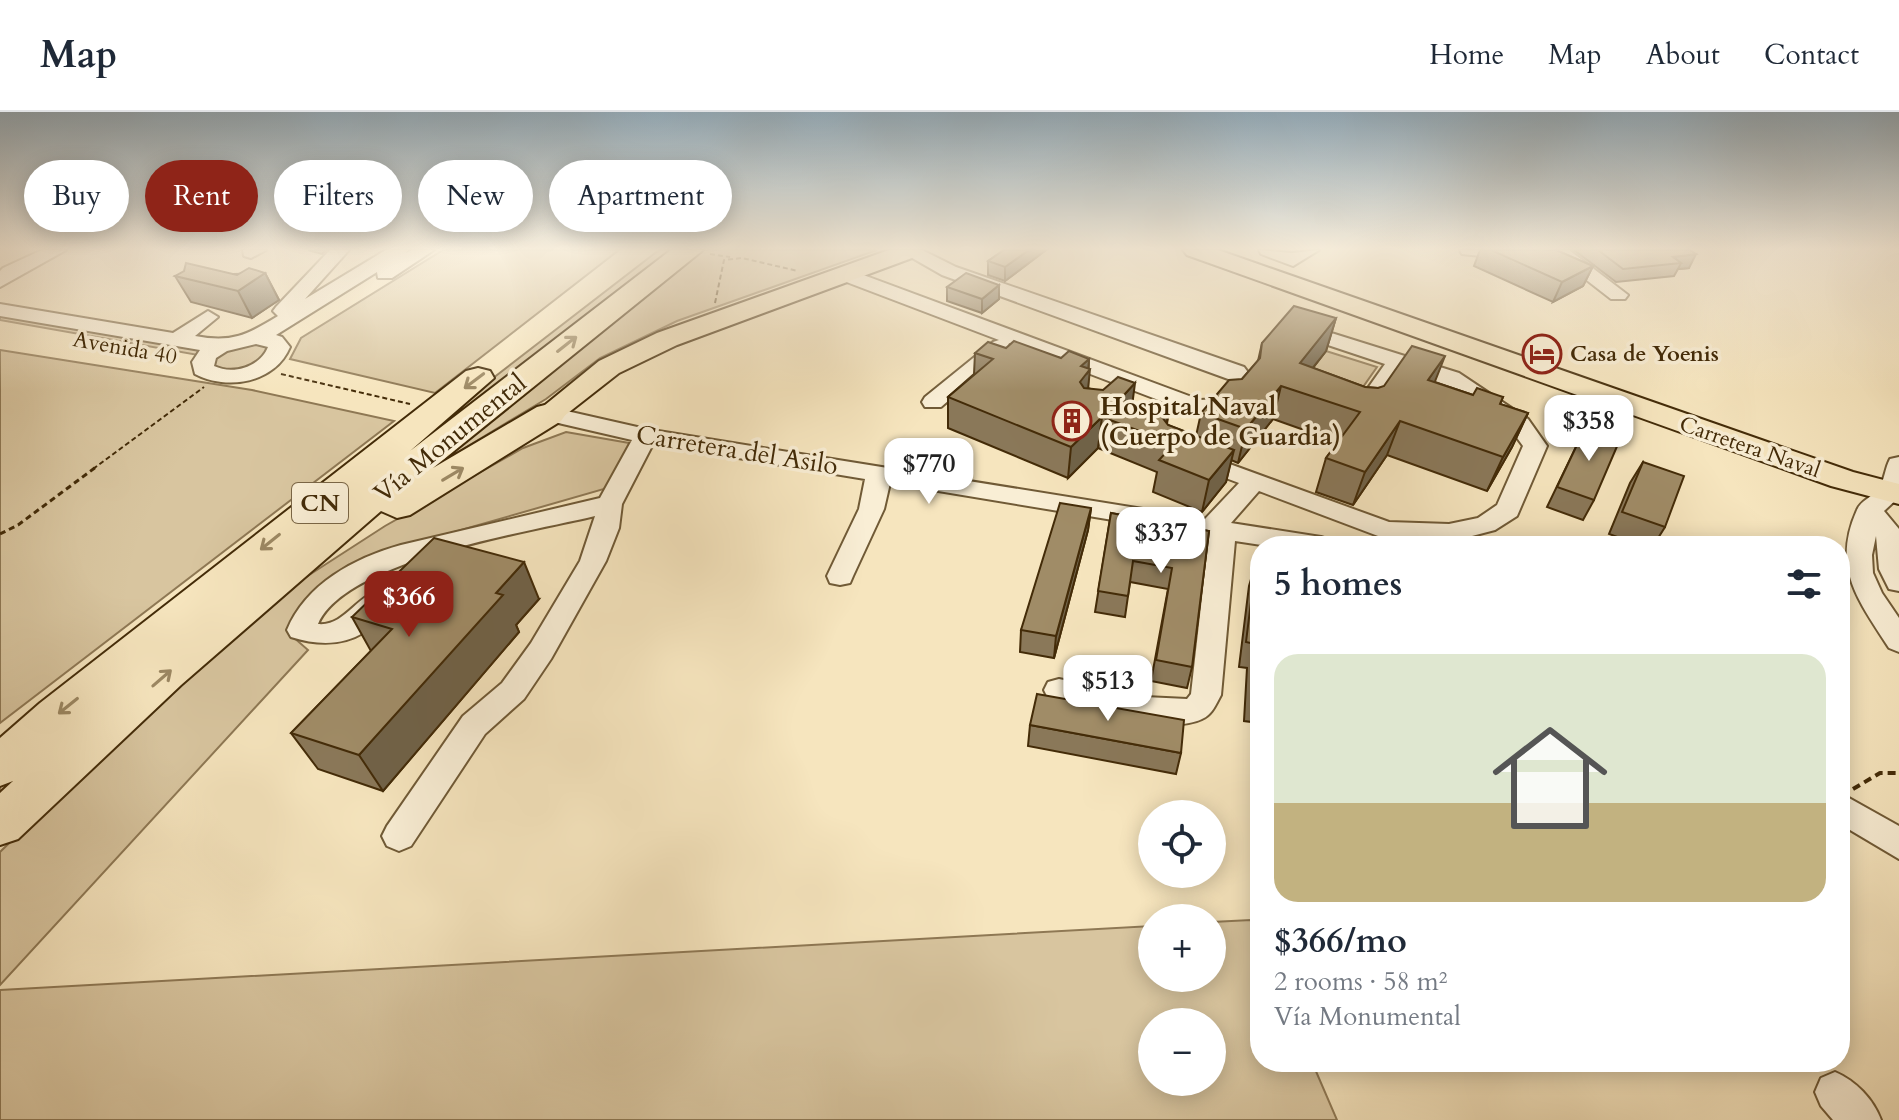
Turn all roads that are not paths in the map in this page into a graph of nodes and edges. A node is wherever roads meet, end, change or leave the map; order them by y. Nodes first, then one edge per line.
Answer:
1 (295, 297) edge
2 (326, 297) edge
3 (338, 297) edge
4 (586, 297) edge
5 (637, 297) edge
6 (780, 297) edge
7 (884, 297) edge
8 (900, 297) edge
9 (913, 297) edge
10 (1022, 297) edge
11 (1325, 297) edge
12 (909, 300) junction
13 (0, 310) edge
14 (208, 317) dead end
15 (0, 326) edge
16 (1277, 329) edge
17 (266, 336) junction
18 (177, 340) junction
19 (1000, 346) junction
20 (220, 347) junction
21 (1399, 360) junction
22 (1203, 361) junction
23 (211, 369) junction
24 (1161, 401) junction
25 (933, 402) dead end
26 (1362, 412) edge
27 (549, 414) junction
28 (646, 436) junction
29 (1171, 449) edge
30 (876, 473) junction
31 (1255, 481) junction
32 (1889, 490) edge
33 (609, 504) junction
34 (1217, 528) junction
35 (1263, 536) edge
36 (434, 545) junction
37 (840, 576) dead end
38 (1899, 582) edge
39 (267, 587) junction
40 (1899, 641) edge
41 (1059, 690) dead end
42 (0, 766) edge
43 (1850, 802) edge
44 (0, 824) edge
45 (399, 836) dead end
46 (1899, 844) edge

1 - 17 street
2 - 17 street
3 - 17 street
4 -> 42 highway, Vía Monumental / CN
39 -> 5 highway, Vía Monumental / CN
6 - 27 main road
7 - 19 street
8 - 12 street
9 - 12 street
10 - 22 street
11 - 32 main road, Carretera Naval
12 - 24 street
13 - 18 street, Avenida 40
14 - 18 street
15 - 23 street, Avenida 40
16 - 21 street
17 - 20 street
17 - 23 street
18 - 20 street, Avenida 40
19 - 24 street
19 - 25 street
20 - 23 street
21 - 26 street
21 - 31 street
22 - 24 street
22 - 24 street
27 - 28 street, Carretera del Asilo
39 -> 27 highway
28 - 30 street, Carretera del Asilo
28 - 33 street
29 - 31 street
30 - 34 street, Carretera del Asilo
30 - 37 street
31 - 34 street
32 - 38 street
32 - 40 street
33 - 36 street
33 - 45 street
34 - 35 street, Carretera del Asilo
34 - 41 street
36 - 36 street
44 -> 39 highway, Vía Monumental / CN
43 - 46 street

